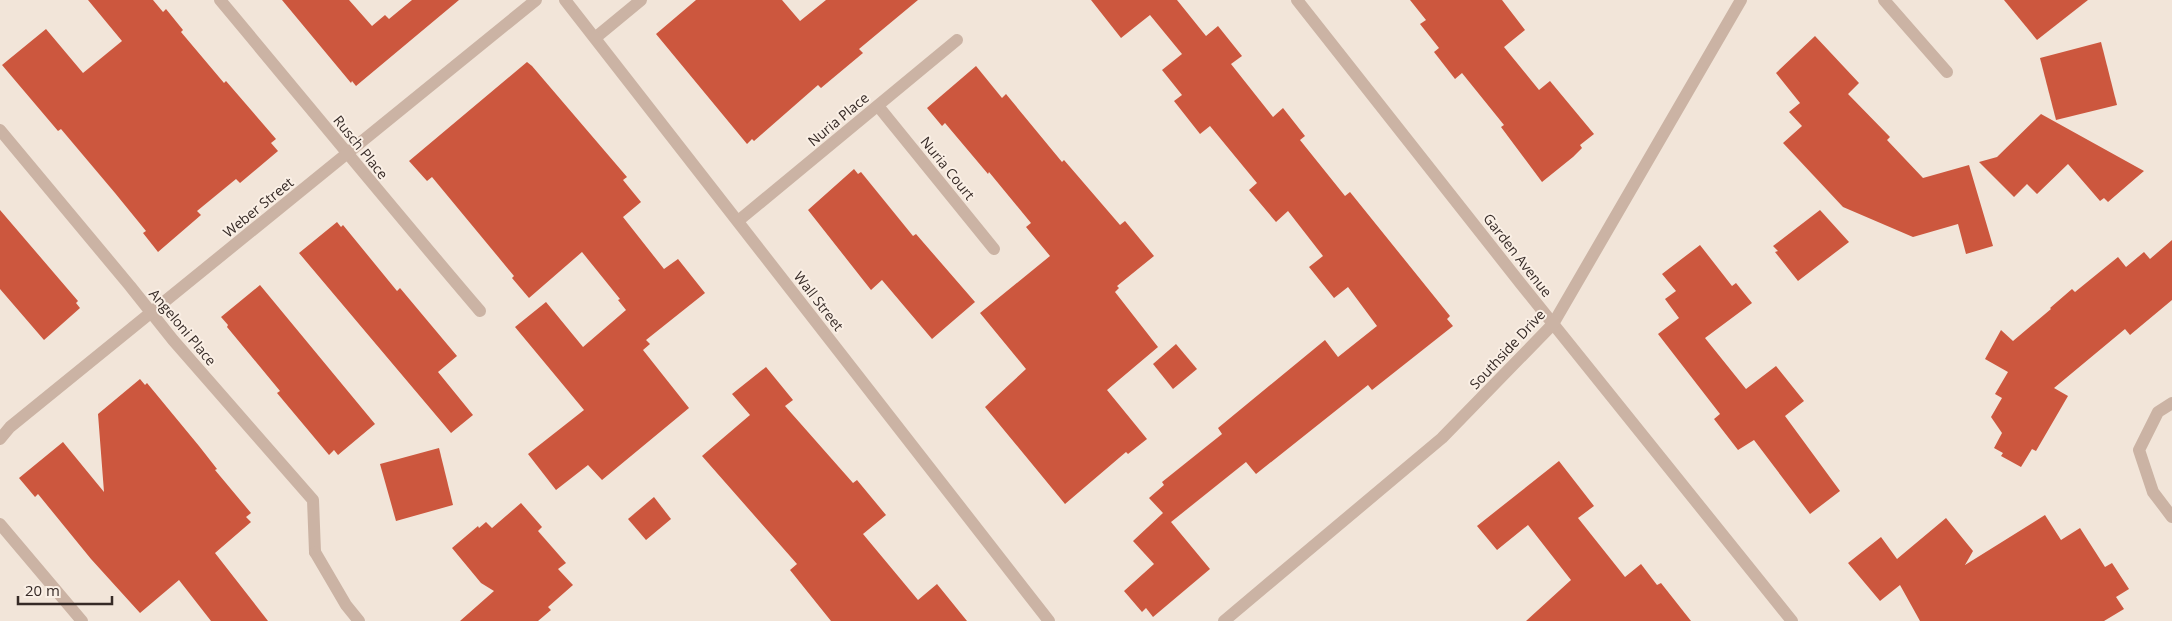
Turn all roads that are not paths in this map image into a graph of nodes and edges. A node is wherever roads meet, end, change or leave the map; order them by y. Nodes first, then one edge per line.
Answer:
1 (220, 0) edge
2 (536, 0) edge
3 (565, 0) edge
4 (641, 0) edge
5 (1297, 0) edge
6 (1741, 0) edge
7 (1884, 0) edge
8 (595, 38) junction
9 (957, 40) dead end
10 (1947, 72) dead end
11 (878, 106) junction
12 (0, 130) edge
13 (347, 153) junction
14 (738, 221) junction
15 (994, 249) dead end
16 (480, 311) dead end
17 (152, 313) junction
18 (1553, 324) junction
19 (2172, 403) edge
20 (0, 439) edge
21 (2172, 517) edge
22 (0, 524) edge
23 (82, 621) edge
24 (359, 621) edge
25 (1049, 621) edge
26 (1224, 621) edge
27 (1792, 621) edge

1 - 13 street, Rusch Place
2 - 13 street, Weber Street
3 - 8 street, Wall Street
4 - 8 street
5 - 18 street, Garden Avenue
6 - 18 street, Southside Drive
7 - 10 street
8 - 14 street, Wall Street
9 - 11 street, Nuria Place
11 - 14 street, Nuria Place
11 - 15 street, Nuria Court
12 - 17 street, Angeloni Place
13 - 16 street, Rusch Place
13 - 17 street, Weber Street
14 - 25 street, Wall Street
17 - 20 street, Weber Street
17 - 24 street, Angeloni Place
18 - 26 street, Southside Drive
18 - 27 street, Garden Avenue
19 - 21 street
22 - 23 street

